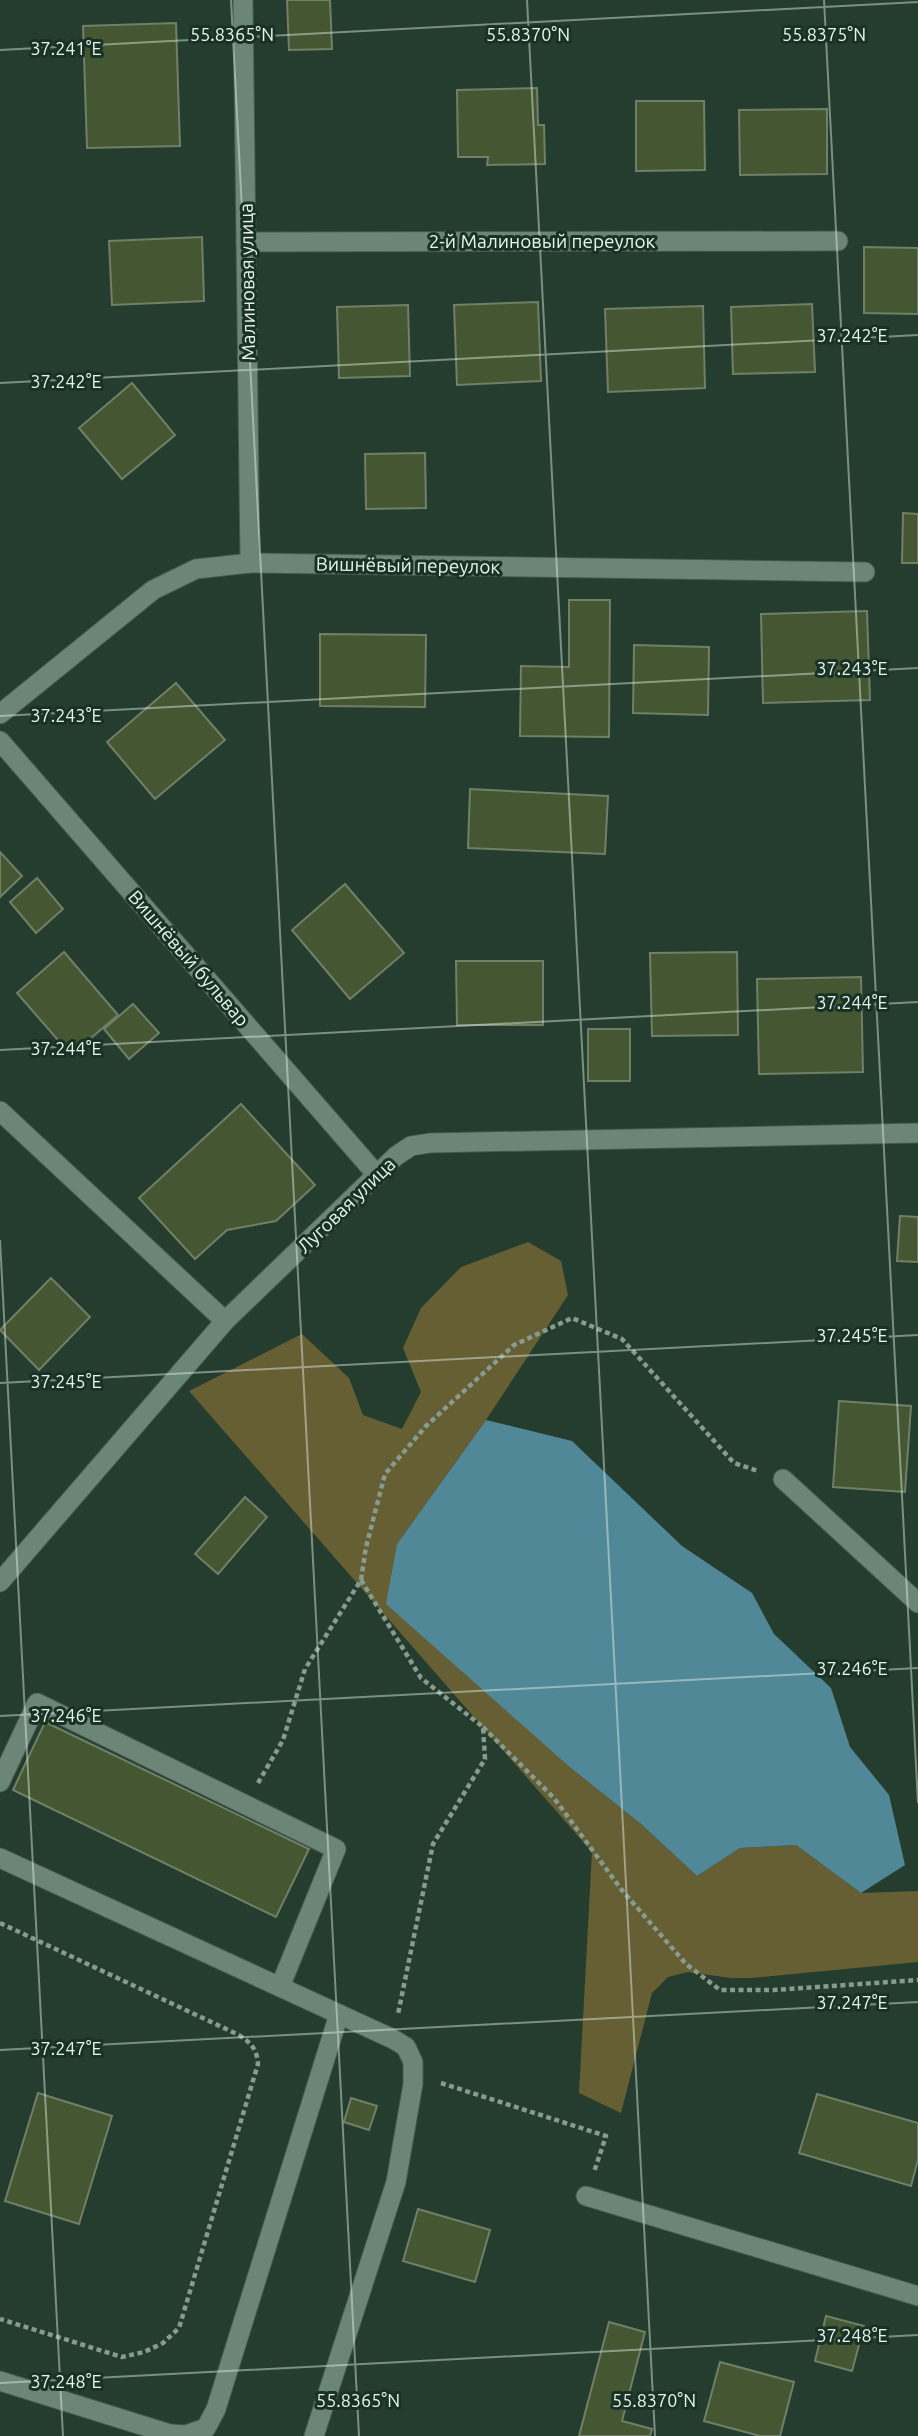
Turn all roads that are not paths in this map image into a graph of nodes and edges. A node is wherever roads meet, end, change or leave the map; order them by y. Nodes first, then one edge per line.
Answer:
1 (243, 0) edge
2 (838, 240) dead end
3 (246, 242) junction
4 (250, 563) junction
5 (865, 572) dead end
6 (0, 714) edge
7 (0, 741) edge
8 (0, 1111) edge
9 (918, 1133) edge
10 (377, 1175) junction
11 (225, 1321) junction
12 (783, 1479) road end
13 (0, 1582) edge
14 (918, 1602) edge
15 (0, 1782) edge
16 (0, 1857) edge
17 (280, 1987) junction
18 (339, 2014) junction
19 (586, 2196) road end
20 (918, 2295) edge
21 (0, 2381) edge
22 (314, 2436) edge

1 - 3 street, Малиновая улица
2 - 3 street, 2-й Малиновый переулок
3 - 4 street, Малиновая улица
4 - 5 street, Вишнёвый переулок
4 - 6 street, Вишнёвый переулок
7 - 10 street, Вишнёвый бульвар
8 - 11 street
9 - 10 street, Луговая улица
10 - 11 street, Луговая улица
11 - 13 street, Луговая улица
12 - 14 street
15 - 17 street
16 - 17 street
17 - 18 street
18 - 21 street
18 - 22 street
19 - 20 street

